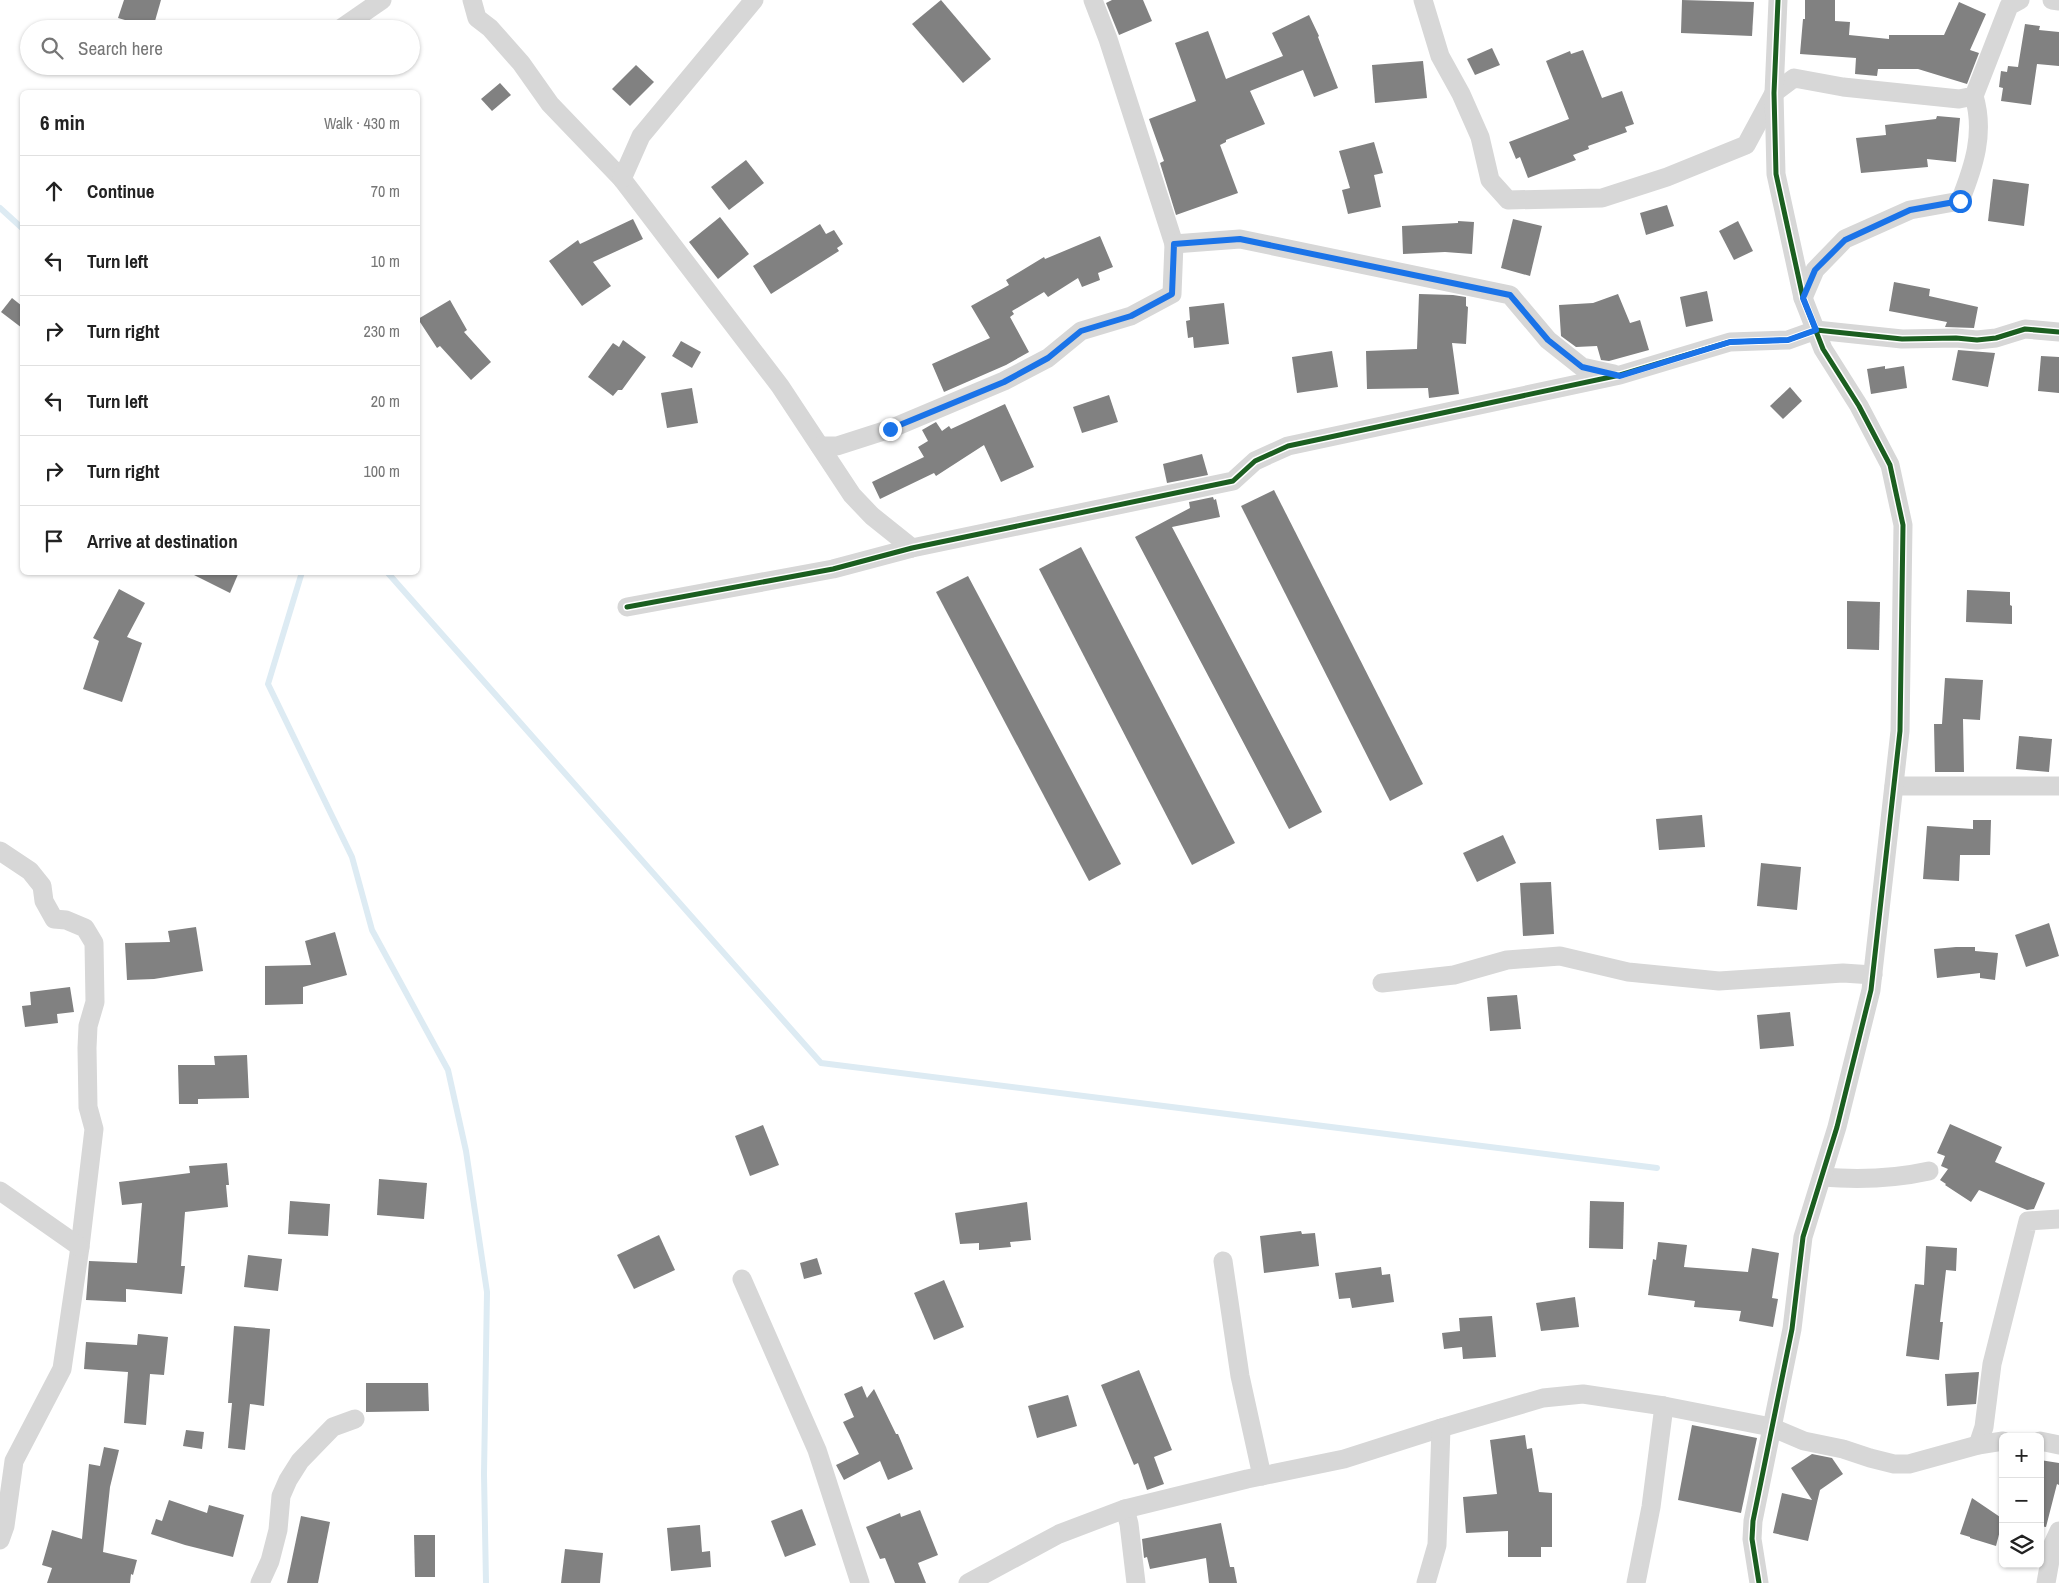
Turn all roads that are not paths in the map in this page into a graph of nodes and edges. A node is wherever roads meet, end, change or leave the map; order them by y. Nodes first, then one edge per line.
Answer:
1 (382, 0) edge
2 (472, 0) edge
3 (754, 0) edge
4 (1093, 0) edge
5 (1423, 0) edge
6 (1778, 0) edge
7 (2020, 0) edge
8 (2052, 0) edge
9 (2059, 1) edge
10 (353, 20) edge
11 (1774, 93) junction
12 (1974, 96) junction
13 (622, 179) junction
14 (1174, 244) junction
15 (1803, 298) junction
16 (1816, 330) junction
17 (2059, 332) edge
18 (1620, 376) junction
19 (820, 446) junction
20 (912, 548) junction
21 (627, 607) dead end
22 (1894, 786) junction
23 (2059, 786) edge
24 (0, 851) edge
25 (1873, 975) junction
26 (1382, 983) dead end
27 (1929, 1171) dead end
28 (1822, 1177) junction
29 (0, 1190) edge
30 (2059, 1218) edge
31 (80, 1247) junction
32 (1223, 1261) dead end
33 (742, 1279) dead end
34 (1664, 1406) junction
35 (355, 1419) dead end
36 (1771, 1427) junction
37 (1441, 1428) junction
38 (1999, 1442) edge
39 (2044, 1442) edge
40 (1978, 1445) junction
41 (2059, 1445) edge
42 (1262, 1476) junction
43 (1125, 1509) junction
44 (2059, 1531) edge
45 (0, 1540) edge
46 (260, 1583) edge
47 (860, 1583) edge
48 (968, 1583) edge
49 (1136, 1583) edge
50 (1426, 1583) edge
51 (1636, 1583) edge
52 (1759, 1583) edge
53 (2046, 1583) edge

1 - 10 street
2 - 13 street
3 - 13 street
4 - 14 street
5 - 11 street
6 - 11 street
7 - 12 street
8 - 9 street
11 - 12 street
11 - 15 street
12 - 15 street
13 - 19 street
14 - 18 street
14 - 19 street
15 - 16 street
16 - 17 street
16 - 18 street
16 - 22 street
18 - 20 street
19 - 20 street
20 - 21 street
22 - 23 street
22 - 25 street
24 - 31 street
25 - 26 street
25 - 28 street
27 - 28 street
28 - 36 street
29 - 31 street
30 - 40 street
31 - 45 street
32 - 42 street
33 - 47 street
34 - 36 street
34 - 37 street
34 - 51 street
35 - 46 street
36 - 40 street
36 - 52 street
37 - 42 street
37 - 50 street
38 - 40 street
39 - 41 street
42 - 43 street
43 - 48 street
43 - 49 street
44 - 53 street

